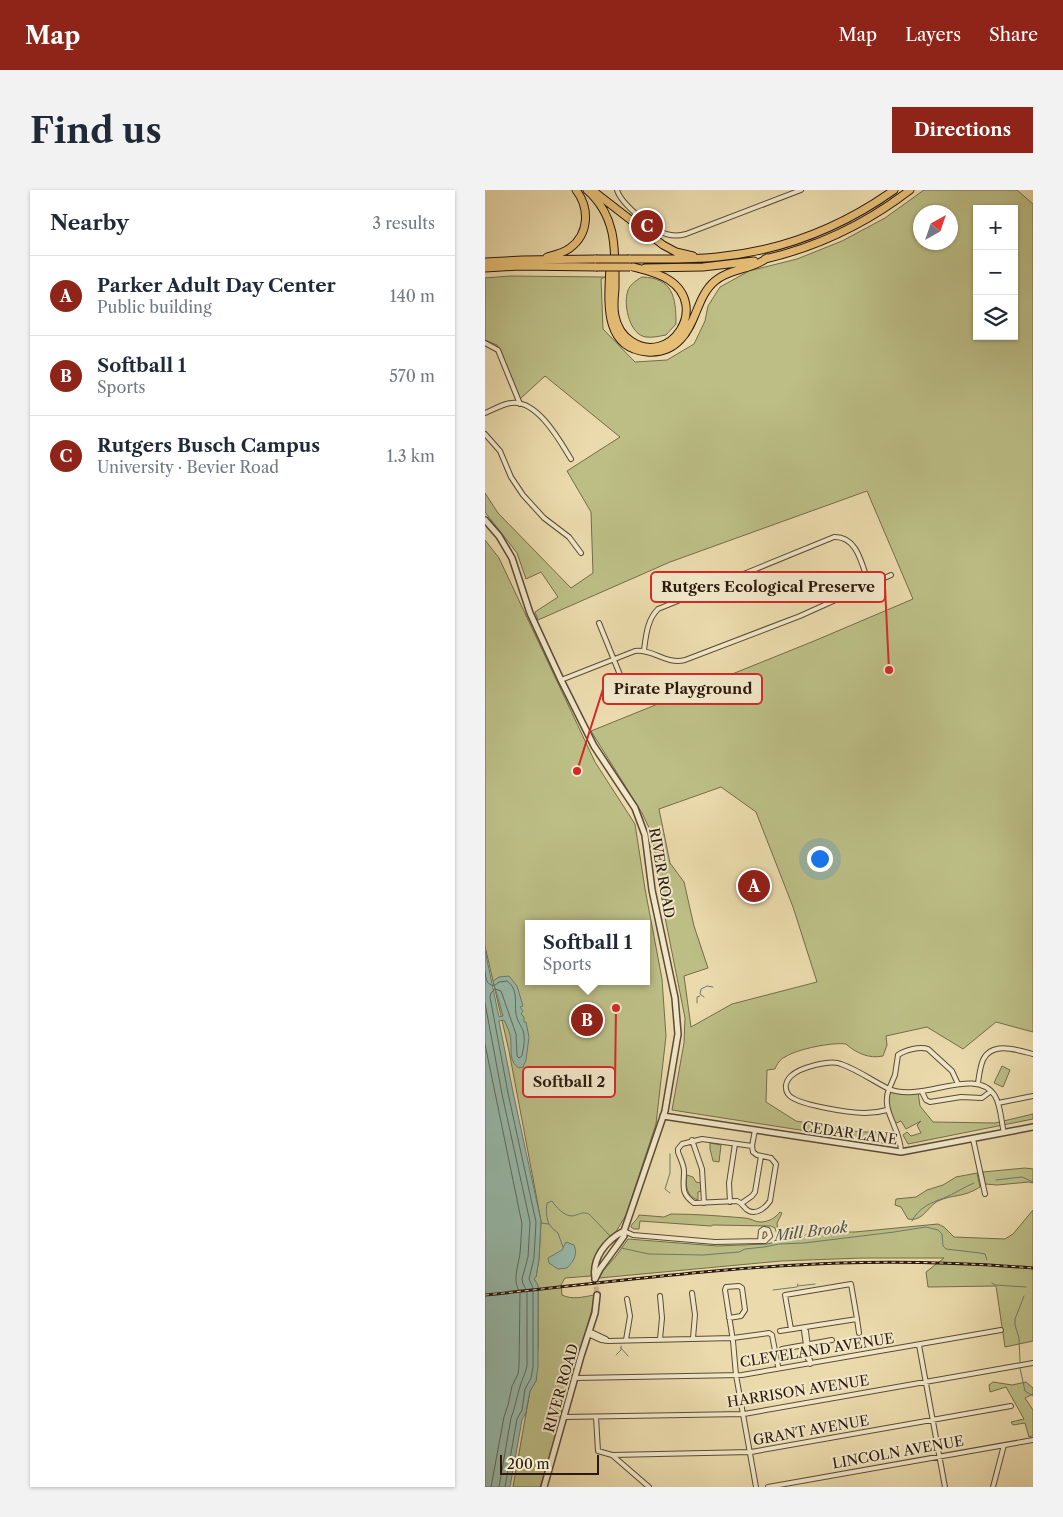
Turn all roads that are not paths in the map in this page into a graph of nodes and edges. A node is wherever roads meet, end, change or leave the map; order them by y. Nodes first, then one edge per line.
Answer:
1 (576, 190) edge
2 (587, 190) edge
3 (591, 190) edge
4 (617, 190) edge
5 (801, 190) edge
6 (894, 190) edge
7 (910, 190) edge
8 (611, 230) junction
9 (706, 258) junction
10 (767, 258) junction
11 (539, 260) junction
12 (485, 262) edge
13 (596, 263) junction
14 (631, 265) junction
15 (485, 268) edge
16 (485, 343) edge
17 (520, 404) junction
18 (485, 413) edge
19 (485, 434) edge
20 (571, 459) dead end
21 (485, 520) edge
22 (581, 553) dead end
23 (891, 575) dead end
24 (869, 584) junction
25 (599, 623) dead end
26 (644, 650) junction
27 (612, 659) junction
28 (561, 680) junction
29 (629, 697) dead end
30 (1033, 1054) edge
31 (978, 1083) junction
32 (958, 1084) junction
33 (889, 1089) junction
34 (991, 1091) junction
35 (922, 1092) junction
36 (1033, 1096) edge
37 (997, 1103) junction
38 (887, 1110) junction
39 (663, 1116) junction
40 (1033, 1127) edge
41 (755, 1130) junction
42 (1004, 1133) junction
43 (973, 1139) junction
44 (692, 1140) junction
45 (735, 1144) junction
46 (752, 1146) junction
47 (901, 1152) junction
48 (761, 1156) junction
49 (985, 1194) dead end
50 (730, 1202) junction
51 (704, 1203) junction
52 (742, 1203) junction
53 (624, 1231) junction
54 (760, 1241) dead end
55 (692, 1292) dead end
56 (597, 1295) tunnel mouth
57 (660, 1296) dead end
58 (627, 1299) dead end
59 (729, 1318) junction
60 (857, 1319) junction
61 (791, 1329) junction
62 (804, 1329) junction
63 (1001, 1330) dead end
64 (780, 1332) dead end
65 (589, 1333) junction
66 (859, 1333) dead end
67 (693, 1338) junction
68 (733, 1338) junction
69 (660, 1339) junction
70 (626, 1340) junction
71 (832, 1340) dead end
72 (807, 1345) junction
73 (919, 1345) junction
74 (782, 1349) dead end
75 (810, 1362) junction
76 (1033, 1362) edge
77 (778, 1366) dead end
78 (737, 1375) junction
79 (575, 1378) junction
80 (926, 1382) junction
81 (1011, 1406) dead end
82 (744, 1414) junction
83 (596, 1416) junction
84 (564, 1417) junction
85 (933, 1419) junction
86 (1033, 1440) edge
87 (1004, 1445) junction
88 (1033, 1446) edge
89 (751, 1452) junction
90 (613, 1455) junction
91 (939, 1456) junction
92 (546, 1486) edge
93 (649, 1487) edge
94 (757, 1487) edge
95 (768, 1487) edge
96 (945, 1487) edge
97 (993, 1487) edge

1 - 11 highway
2 - 8 highway
3 - 9 highway
4 - 5 street
6 - 9 highway
7 - 10 highway
8 - 10 highway
8 - 14 highway
9 - 14 highway
10 - 14 highway
11 - 12 highway
11 - 13 highway
13 - 14 highway, bridge
13 - 15 highway
16 - 17 street
17 - 18 street
17 - 20 street
19 - 22 street
21 - 28 street, RIVER ROAD
23 - 24 street
24 - 26 street
24 - 26 street
25 - 27 street
26 - 27 street
27 - 28 street
27 - 29 street
28 - 39 street, RIVER ROAD
30 - 31 street
31 - 32 street
31 - 34 street
32 - 33 street
32 - 35 street
33 - 35 street
33 - 38 street
33 - 38 street
34 - 35 street
34 - 37 street
36 - 37 street
37 - 42 street
38 - 47 street
39 - 41 street, CEDAR LANE
39 - 53 street, RIVER ROAD
40 - 42 street, CEDAR LANE
41 - 46 street
41 - 47 street, CEDAR LANE
42 - 43 street, CEDAR LANE
43 - 47 street, CEDAR LANE
43 - 49 street
44 - 45 street
44 - 51 street
44 - 51 street
45 - 46 street
45 - 50 street
46 - 48 street
48 - 52 street
48 - 52 street
50 - 51 street
50 - 52 street
53 - 53 street, RIVER ROAD
53 - 54 street
55 - 67 street
56 - 65 street, RIVER ROAD
57 - 69 street
58 - 70 street
59 - 59 street
59 - 68 street
60 - 61 street
60 - 62 street
60 - 66 street
61 - 62 street
61 - 64 street
62 - 72 street
63 - 73 street, CLEVELAND AVENUE
65 - 70 street
65 - 79 street, RIVER ROAD
67 - 68 street
67 - 69 street
68 - 77 street
68 - 78 street
69 - 70 street
71 - 72 street
72 - 74 street
72 - 75 street
73 - 75 street, CLEVELAND AVENUE
73 - 80 street
75 - 78 street, CLEVELAND AVENUE
76 - 80 street, HARRISON AVENUE
78 - 79 street, CLEVELAND AVENUE
78 - 82 street
79 - 84 street, RIVER ROAD
80 - 82 street, HARRISON AVENUE
80 - 85 street
81 - 85 street, GRANT AVENUE
82 - 83 street, HARRISON AVENUE
82 - 89 street
83 - 84 street, HARRISON AVENUE
83 - 90 street
84 - 92 street, RIVER ROAD
85 - 89 street, GRANT AVENUE
85 - 91 street
86 - 87 street, LINCOLN AVENUE
86 - 88 street
87 - 91 street, LINCOLN AVENUE
87 - 97 street
89 - 90 street, GRANT AVENUE
89 - 94 street
90 - 93 street
91 - 95 street, LINCOLN AVENUE
91 - 96 street

